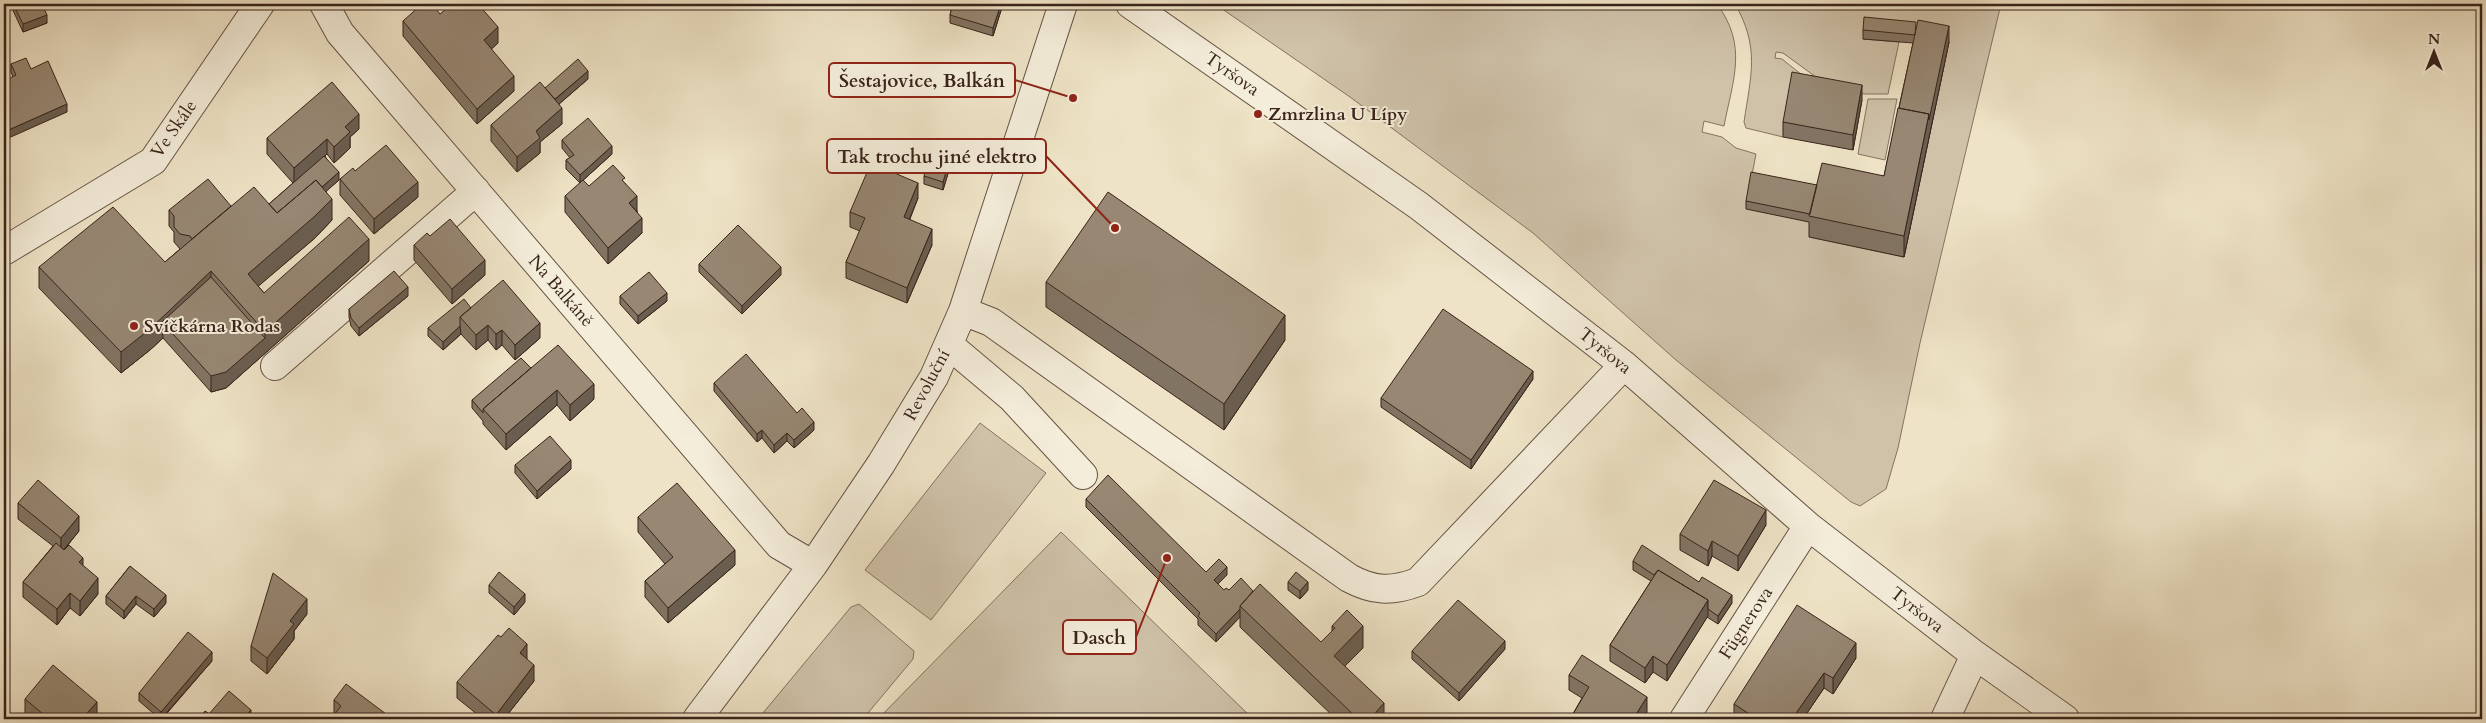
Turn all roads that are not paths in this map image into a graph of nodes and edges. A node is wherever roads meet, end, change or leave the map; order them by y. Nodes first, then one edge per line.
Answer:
1 (260, 4) edge
2 (324, 4) edge
3 (1063, 4) edge
4 (1130, 4) edge
5 (476, 191) junction
6 (4, 251) edge
7 (963, 311) junction
8 (949, 345) junction
9 (1624, 365) junction
10 (275, 366) dead end
11 (1083, 475) dead end
12 (1808, 526) junction
13 (813, 565) junction
14 (1975, 655) junction
15 (697, 719) edge
16 (1684, 719) edge
17 (1945, 719) edge
18 (2065, 719) edge

1 - 6 street, Ve Skále
2 - 5 street, Na Balkáně
3 - 7 street, Revoluční
4 - 9 street, Tyršova
5 - 10 street
5 - 13 street, Na Balkáně
7 - 8 street, Revoluční
7 - 9 street
8 - 11 street
8 - 13 street, Revoluční
9 - 12 street, Tyršova
12 - 14 street, Tyršova
12 - 16 street, Fügnerova
13 - 15 street, Revoluční
14 - 17 street
14 - 18 street, Tyršova

